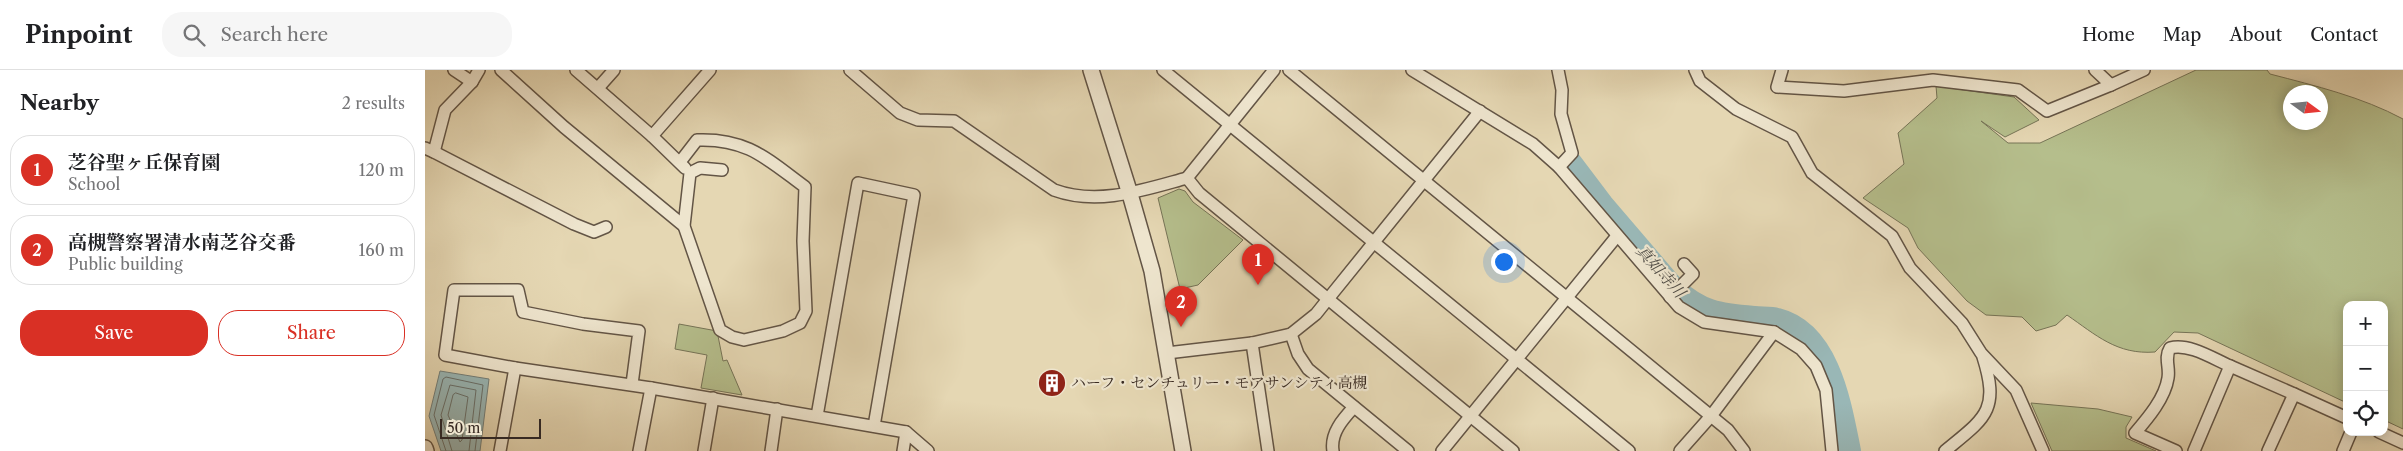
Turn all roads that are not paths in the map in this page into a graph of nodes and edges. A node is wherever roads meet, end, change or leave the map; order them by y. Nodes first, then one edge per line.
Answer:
1 (454, 70) edge
2 (479, 70) edge
3 (501, 70) edge
4 (577, 70) edge
5 (614, 70) edge
6 (710, 70) edge
7 (851, 70) edge
8 (1091, 70) edge
9 (1163, 70) edge
10 (1274, 70) edge
11 (1289, 70) edge
12 (1412, 70) edge
13 (1558, 70) edge
14 (1695, 70) edge
15 (1782, 70) edge
16 (2095, 70) edge
17 (2143, 70) edge
18 (472, 82) junction
19 (2111, 85) junction
20 (598, 88) junction
21 (1480, 110) junction
22 (1230, 125) junction
23 (653, 136) junction
24 (429, 150) edge
25 (680, 162) junction
26 (1559, 167) junction
27 (721, 170) dead end
28 (690, 173) junction
29 (1187, 178) junction
30 (1424, 181) junction
31 (1130, 194) junction
32 (684, 226) junction
33 (606, 227) dead end
34 (1617, 236) junction
35 (1374, 242) junction
36 (1684, 264) dead end
37 (1670, 297) junction
38 (1567, 298) junction
39 (1328, 299) junction
40 (1775, 332) junction
41 (1291, 334) junction
42 (1252, 344) junction
43 (1167, 353) junction
44 (1981, 353) junction
45 (1517, 360) junction
46 (2230, 366) junction
47 (515, 368) junction
48 (632, 384) junction
49 (651, 388) junction
50 (2294, 394) junction
51 (713, 398) junction
52 (1354, 406) junction
53 (777, 409) junction
54 (817, 416) junction
55 (1471, 416) junction
56 (1711, 416) junction
57 (2343, 416) edge
58 (874, 426) junction
59 (906, 432) junction
60 (2349, 436) edge
61 (2388, 436) edge
62 (2403, 443) edge
63 (500, 451) edge
64 (639, 451) edge
65 (704, 451) edge
66 (771, 451) edge
67 (903, 451) edge
68 (928, 451) edge
69 (1183, 451) edge
70 (1268, 451) edge
71 (1333, 451) edge
72 (1408, 451) edge
73 (1442, 451) edge
74 (1513, 451) edge
75 (1629, 451) edge
76 (1681, 451) edge
77 (1744, 451) edge
78 (1832, 451) edge
79 (1945, 451) edge
80 (2043, 451) edge
81 (2176, 451) edge
82 (2194, 451) edge
83 (2268, 451) edge
84 (2343, 451) edge

1 - 18 street
2 - 18 street
3 - 32 street
4 - 20 street
5 - 20 street
6 - 23 street
7 - 31 street
8 - 31 street
9 - 22 street
10 - 22 street
11 - 30 street
12 - 21 street
13 - 26 street
14 - 44 street
15 - 19 street
16 - 19 street
17 - 19 street
18 - 24 street
20 - 23 street
21 - 26 street
21 - 30 street
22 - 29 street
22 - 35 street
23 - 25 street
24 - 33 street
25 - 28 street
25 - 32 street
26 - 34 street
27 - 28 street
28 - 32 street
29 - 31 street
29 - 39 street
30 - 35 street
30 - 38 street
31 - 43 street
34 - 37 street
34 - 38 street
35 - 39 street
35 - 45 street
36 - 37 street
37 - 40 street
38 - 45 street
38 - 56 street
39 - 41 street
39 - 55 street
40 - 56 street
40 - 78 street
41 - 42 street
41 - 52 street
42 - 43 street
42 - 70 street
43 - 69 street
44 - 79 street
44 - 80 street
45 - 55 street
45 - 75 street
46 - 50 street
46 - 81 street
46 - 82 street
47 - 48 street
47 - 48 street
47 - 63 street
48 - 49 street
49 - 51 street
49 - 64 street
50 - 57 street
50 - 83 street
51 - 53 street
51 - 65 street
52 - 71 street
52 - 72 street
53 - 54 street
53 - 66 street
54 - 58 street
54 - 58 street
55 - 73 street
55 - 74 street
56 - 76 street
56 - 77 street
58 - 59 street
59 - 67 street
59 - 68 street
60 - 84 street
61 - 62 street

